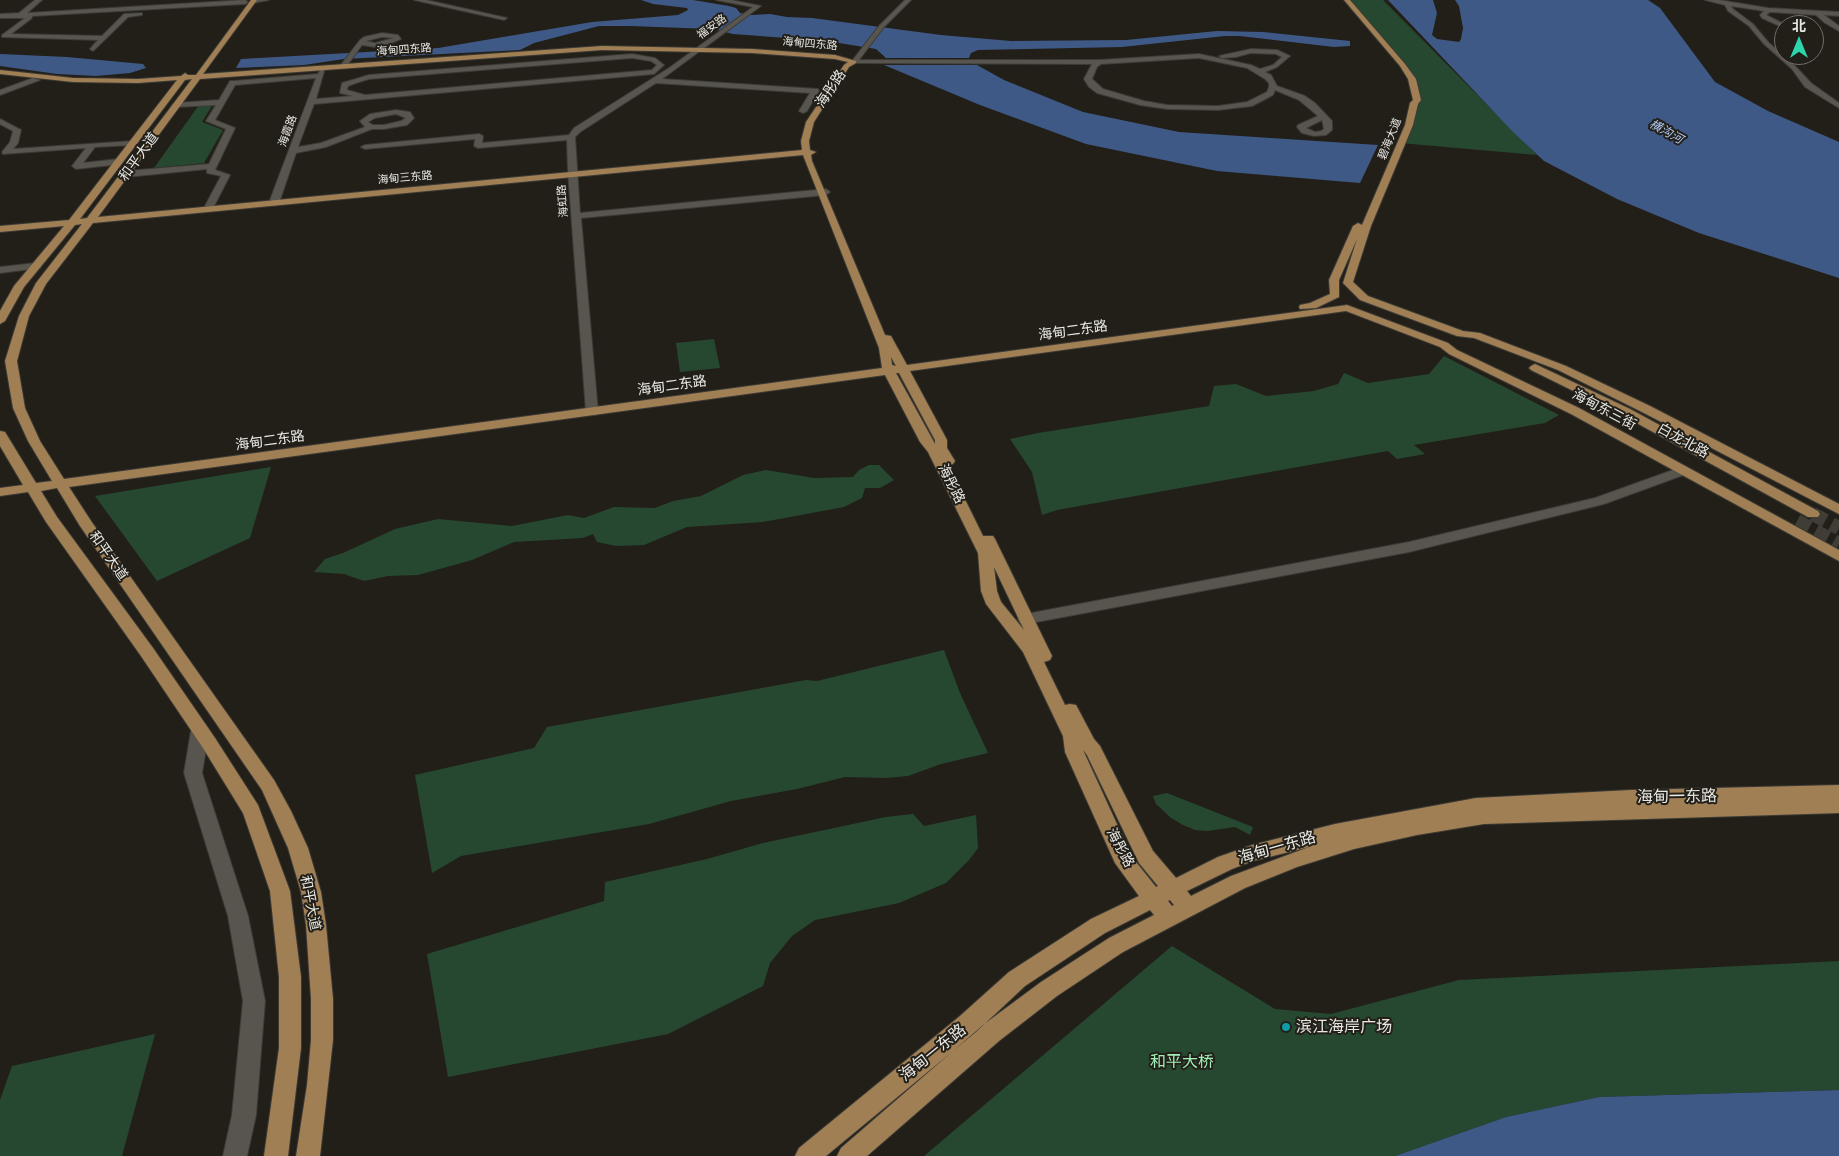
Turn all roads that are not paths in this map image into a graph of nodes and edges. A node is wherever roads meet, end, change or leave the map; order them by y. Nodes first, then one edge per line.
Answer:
1 (39, 0) edge
2 (165, 0) edge
3 (250, 0) edge
4 (417, 0) edge
5 (435, 0) edge
6 (719, 0) edge
7 (908, 0) edge
8 (1345, 0) edge
9 (1708, 0) edge
10 (767, 1) edge
11 (426, 2) junction
12 (65, 4) dead end
13 (1728, 5) junction
14 (159, 6) junction
15 (758, 6) junction
16 (1768, 10) junction
17 (54, 13) junction
18 (1819, 14) junction
19 (1839, 14) edge
20 (126, 15) junction
21 (0, 16) edge
22 (22, 18) junction
23 (504, 18) dead end
24 (1774, 22) edge
25 (0, 23) edge
26 (1839, 29) edge
27 (2, 36) edge
28 (103, 38) junction
29 (362, 41) junction
30 (375, 44) junction
31 (93, 49) dead end
32 (355, 50) junction
33 (596, 50) junction
34 (696, 50) junction
35 (1774, 50) edge
36 (201, 55) dead end
37 (1211, 58) junction
38 (854, 62) junction
39 (545, 63) junction
40 (1094, 63) junction
41 (1791, 65) edge
42 (344, 66) junction
43 (1261, 72) junction
44 (322, 73) junction
45 (0, 74) edge
46 (190, 76) junction
47 (655, 76) junction
48 (36, 80) junction
49 (1273, 86) junction
50 (0, 93) edge
51 (365, 97) junction
52 (221, 102) junction
53 (311, 102) junction
54 (1837, 104) edge
55 (176, 105) junction
56 (803, 111) dead end
57 (1322, 117) dead end
58 (0, 121) edge
59 (371, 127) junction
60 (571, 137) junction
61 (133, 143) junction
62 (93, 145) junction
63 (365, 147) dead end
64 (293, 151) junction
65 (809, 151) junction
66 (212, 166) junction
67 (122, 168) junction
68 (572, 173) junction
69 (824, 192) junction
70 (275, 200) junction
71 (210, 206) junction
72 (576, 216) junction
73 (82, 219) junction
74 (0, 225) edge
75 (0, 230) edge
76 (36, 266) junction
77 (0, 270) edge
78 (1335, 295) junction
79 (1364, 298) junction
80 (1347, 308) junction
81 (0, 321) edge
82 (1461, 334) junction
83 (1444, 345) junction
84 (895, 367) junction
85 (592, 408) junction
86 (0, 435) edge
87 (1684, 470) junction
88 (59, 481) junction
89 (0, 484) edge
90 (30, 484) junction
91 (0, 492) edge
92 (1839, 510) edge
93 (1813, 514) tunnel mouth
94 (1797, 521) tunnel mouth
95 (1839, 556) edge
96 (1026, 619) junction
97 (200, 730) junction
98 (1839, 793) edge
99 (1839, 805) edge
100 (1173, 888) junction
101 (1153, 898) junction
102 (1188, 908) junction
103 (1169, 918) junction
104 (235, 1156) edge
105 (276, 1156) edge
106 (308, 1156) edge
107 (807, 1156) edge
108 (849, 1156) edge

1 - 22 street
2 - 14 street
3 - 14 street
3 - 36 main road
3 - 46 main road, 和平大道
4 - 11 street
5 - 11 street
6 - 15 street, 福安路
7 - 38 street
8 - 78 main road, 碧海大道
8 - 79 main road, 碧海大道
9 - 13 street
10 - 15 street
11 - 23 street
12 - 17 street
13 - 16 street
13 - 35 street
14 - 17 street
14 - 20 street
15 - 34 street, 福安路
16 - 18 street
16 - 24 street
17 - 22 street
18 - 19 street
18 - 26 street
20 - 22 street
20 - 28 street
21 - 22 street
22 - 25 street
22 - 27 street
27 - 28 street
28 - 31 street
29 - 30 street
29 - 30 street
29 - 32 street
30 - 32 street
32 - 42 street
33 - 34 main road, 海甸四东路
33 - 39 street
33 - 44 main road, 海甸四东路
34 - 38 main road, 海甸四东路
34 - 42 main road, 海甸四东路
34 - 47 street
37 - 40 street
37 - 43 street
37 - 43 street
38 - 40 street
38 - 65 main road, 海彤路
39 - 47 street
39 - 51 street
40 - 49 street
41 - 54 street
42 - 46 main road, 海甸四东路
43 - 49 street
44 - 46 main road, 海甸四东路
44 - 52 street
44 - 53 street, 海霞路
45 - 46 main road, 海甸四东路
45 - 48 main road, 海甸四东路
46 - 48 main road, 海甸四东路
46 - 55 main road, 和平大道
46 - 61 main road, 和平大道
47 - 51 street
47 - 56 street
47 - 60 street
48 - 50 street
49 - 57 street
51 - 53 street
52 - 55 street
52 - 66 street
53 - 64 street, 海霞路
55 - 67 main road, 和平大道
58 - 62 street
59 - 59 street
59 - 64 street
60 - 63 street
60 - 68 street, 海虹路
61 - 62 street
61 - 67 main road, 和平大道
62 - 67 street
64 - 70 street, 海霞路
65 - 68 main road, 海甸三东路
65 - 69 main road, 海彤路
66 - 67 street
66 - 71 street
67 - 73 main road, 和平大道
68 - 70 main road
68 - 72 street, 海虹路
68 - 73 main road, 海甸三东路
69 - 72 street
69 - 84 main road, 海彤路
70 - 71 main road
71 - 73 main road
72 - 85 street, 海虹路
73 - 74 main road
73 - 75 main road, 海甸三东路
73 - 76 main road, 和平大道
73 - 88 main road, 和平大道
76 - 77 street
76 - 81 main road, 和平大道
78 - 79 main road, 海甸东三街
78 - 80 main road
78 - 84 main road, 海甸二东路
79 - 80 main road
79 - 82 main road, 海甸东三街
80 - 83 main road, 海甸东三街
80 - 84 main road, 海甸二东路
82 - 92 main road, 海甸东三街
82 - 93 main road, 白龙北路
83 - 87 main road, 海甸东三街
83 - 94 main road, 白龙北路
84 - 85 main road, 海甸二东路
84 - 96 main road, 海彤路
84 - 101 main road, 海彤路
85 - 88 main road, 海甸二东路
86 - 90 main road, 和平大道
87 - 95 main road, 海甸东三街
87 - 96 street
88 - 90 main road, 海甸二东路
88 - 106 main road, 和平大道
89 - 90 main road, 海甸二东路
90 - 91 main road, 海甸二东路
90 - 97 main road, 和平大道
96 - 100 main road, 海彤路
97 - 104 street
97 - 105 main road, 和平大道
98 - 100 main road, 海甸一东路
99 - 102 main road, 海甸一东路
100 - 101 main road, 海甸一东路
100 - 102 main road, 海彤路
101 - 103 main road, 海彤路
101 - 107 main road, 海甸一东路
102 - 103 main road, 海甸一东路
103 - 108 main road, 海甸一东路

